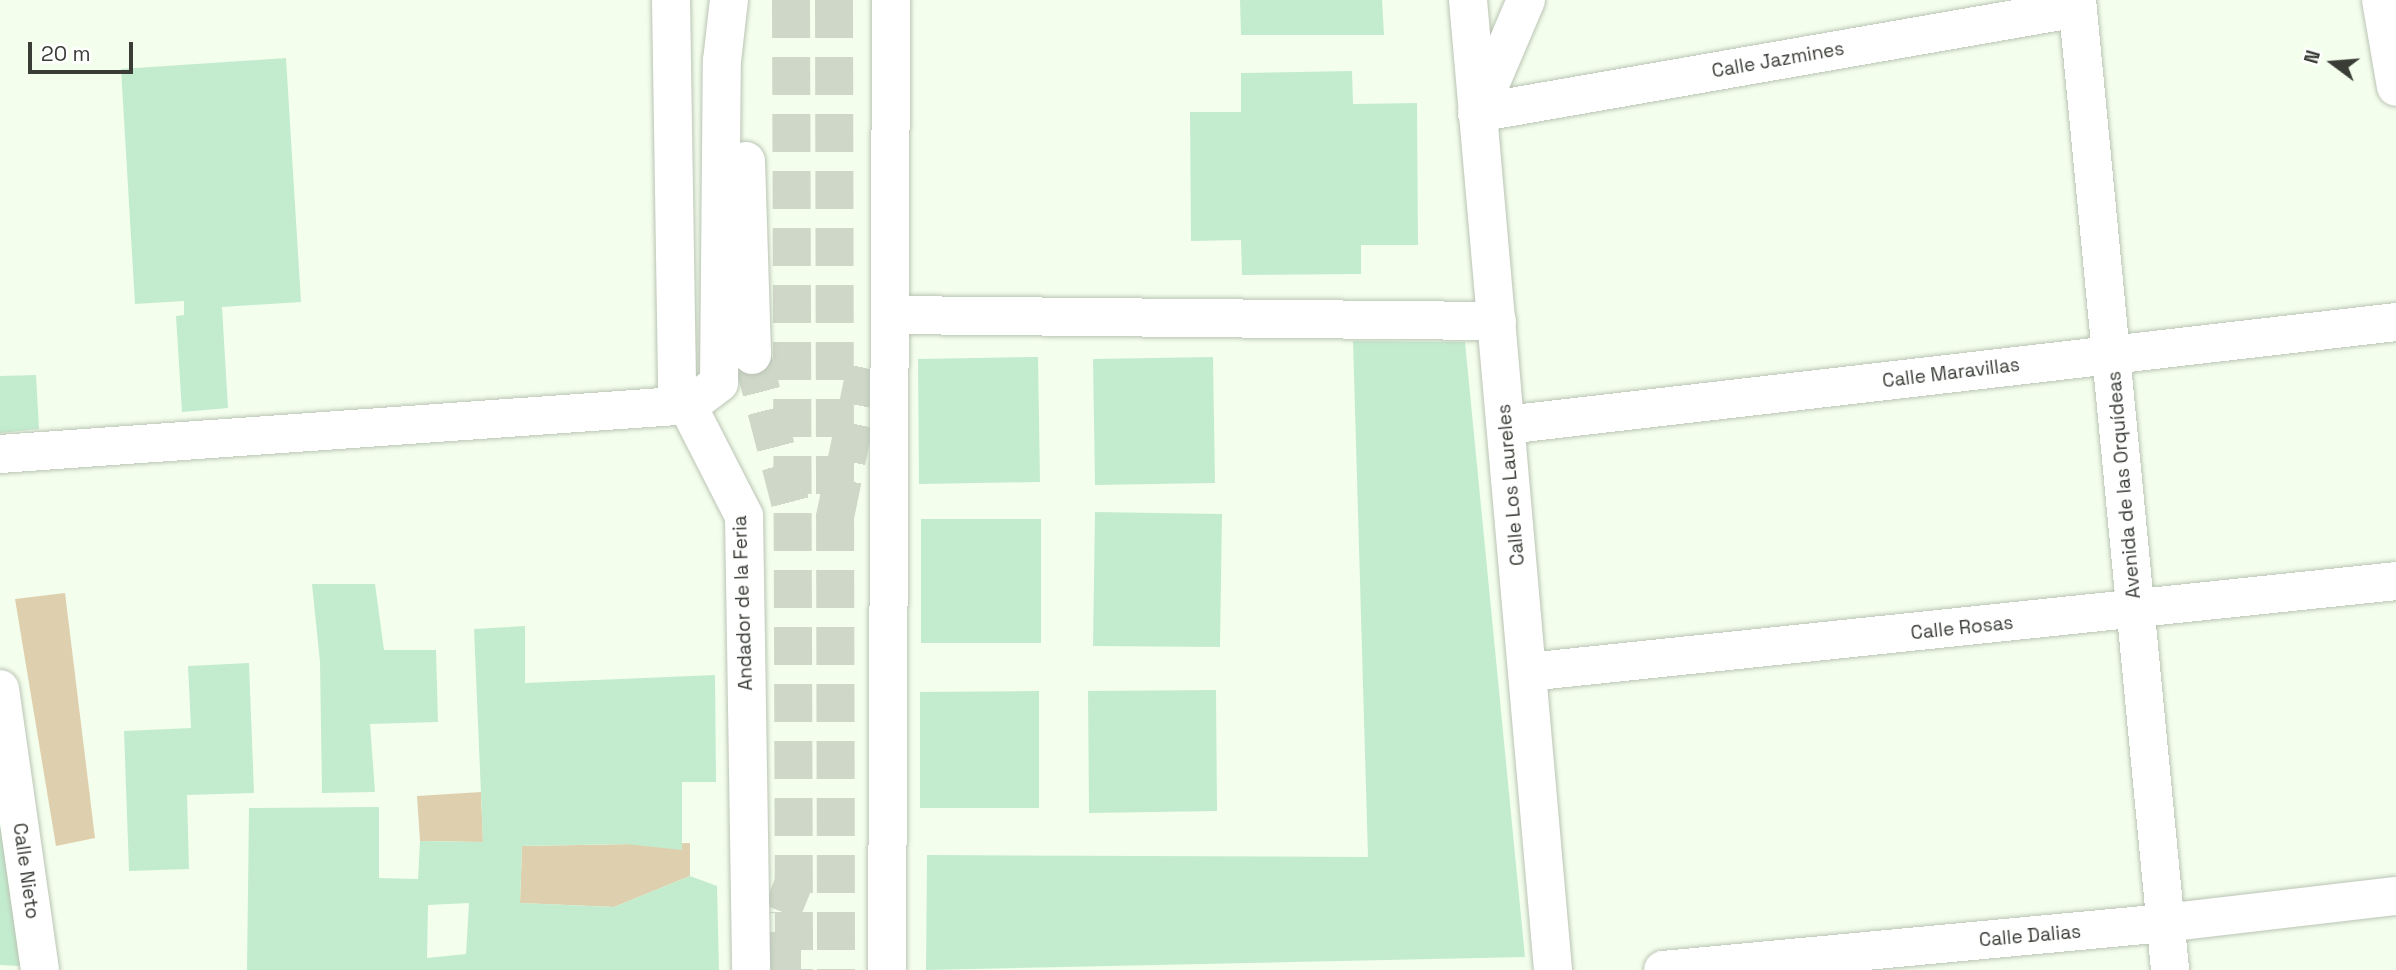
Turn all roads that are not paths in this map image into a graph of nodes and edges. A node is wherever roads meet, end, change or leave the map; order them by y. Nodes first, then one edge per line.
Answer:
1 (671, 0) edge
2 (729, 0) edge
3 (739, 0) edge
4 (866, 0) edge
5 (891, 0) edge
6 (1468, 0) edge
7 (1526, 0) edge
8 (2381, 0) edge
9 (2078, 4) edge
10 (2396, 88) edge
11 (1477, 113) junction
12 (890, 315) junction
13 (1497, 321) junction
14 (2396, 322) edge
15 (869, 351) tunnel mouth
16 (2111, 354) junction
17 (752, 355) tunnel mouth
18 (690, 405) junction
19 (1506, 425) junction
20 (0, 454) edge
21 (2396, 581) edge
22 (2136, 610) junction
23 (1528, 672) junction
24 (0, 689) edge
25 (2396, 896) edge
26 (2165, 923) junction
27 (40, 970) edge
28 (751, 970) edge
29 (887, 970) edge
30 (1553, 970) edge
31 (1663, 970) edge
32 (2170, 970) edge

1 - 18 street, Andador de la Feria
2 - 18 street
3 - 17 street
4 - 15 street
5 - 12 street
6 - 11 street, Calle Los Laureles
7 - 11 street
8 - 10 street
9 - 11 street, Calle Jazmines
9 - 16 street, Avenida de las Orquídeas
11 - 13 street, Calle Los Laureles
12 - 13 street
12 - 29 street
13 - 19 street, Calle Los Laureles
14 - 16 street, Calle Maravillas
16 - 19 street, Calle Maravillas
16 - 22 street, Avenida de las Orquídeas
18 - 20 street
18 - 28 street, Andador de la Feria
19 - 23 street, Calle Los Laureles
21 - 22 street, Calle Rosas
22 - 23 street, Calle Rosas
22 - 26 street, Avenida de las Orquídeas
23 - 30 street, Calle Los Laureles
24 - 27 street, Calle Nieto
25 - 26 street, Calle Dalias
26 - 31 street, Calle Dalias
26 - 32 street, Avenida de las Orquídeas

